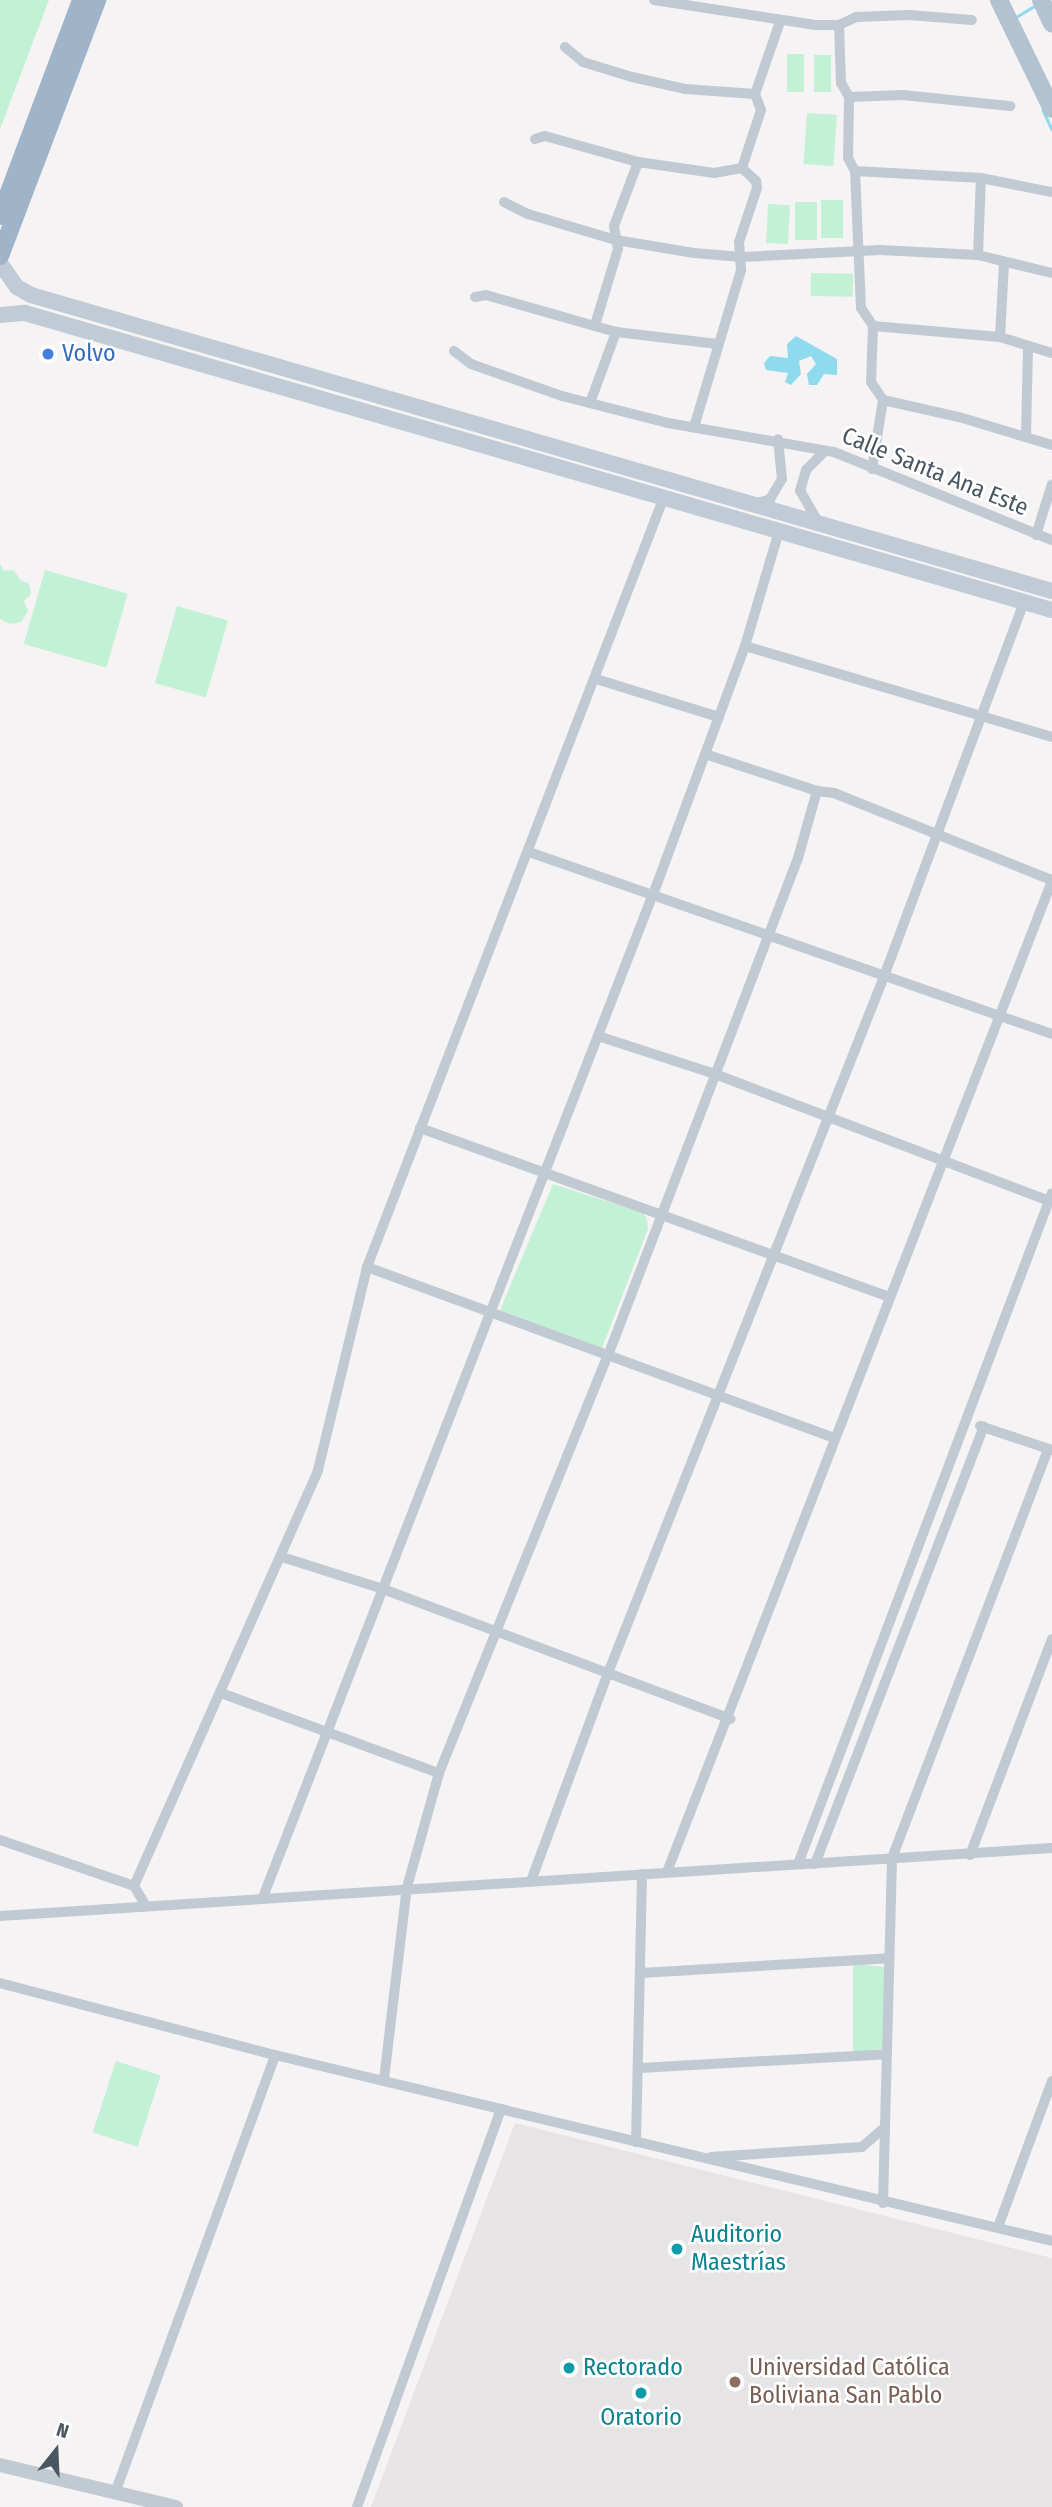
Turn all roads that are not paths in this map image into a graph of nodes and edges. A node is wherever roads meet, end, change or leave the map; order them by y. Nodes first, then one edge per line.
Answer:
1 (81, 0) edge
2 (97, 0) edge
3 (654, 0) edge
4 (999, 0) edge
5 (1041, 0) edge
6 (972, 20) dead end
7 (780, 22) junction
8 (1052, 24) edge
9 (839, 25) junction
10 (565, 47) dead end
11 (1046, 88) edge
12 (755, 94) junction
13 (849, 97) junction
14 (1010, 106) dead end
15 (1052, 109) edge
16 (536, 139) dead end
17 (638, 162) junction
18 (742, 168) junction
19 (855, 170) junction
20 (981, 178) junction
21 (1051, 192) edge
22 (504, 202) dead end
23 (0, 216) edge
24 (615, 240) junction
25 (860, 250) junction
26 (978, 255) junction
27 (0, 256) edge
28 (742, 257) junction
29 (0, 263) edge
30 (1004, 264) junction
31 (1052, 273) edge
32 (31, 295) junction
33 (475, 297) dead end
34 (25, 313) junction
35 (0, 315) edge
36 (595, 325) junction
37 (873, 326) junction
38 (617, 332) junction
39 (1000, 337) junction
40 (717, 344) junction
41 (1028, 346) junction
42 (454, 351) dead end
43 (1052, 353) edge
44 (883, 400) junction
45 (399, 401) junction
46 (590, 403) junction
47 (396, 419) junction
48 (694, 427) junction
49 (1026, 435) junction
50 (778, 439) junction
51 (1052, 445) edge
52 (825, 451) junction
53 (872, 469) junction
54 (687, 482) junction
55 (1052, 484) edge
56 (672, 499) junction
57 (758, 503) junction
58 (817, 520) junction
59 (779, 531) junction
60 (1036, 535) junction
61 (881, 540) junction
62 (1052, 540) edge
63 (874, 558) junction
64 (1052, 591) edge
65 (1024, 602) junction
66 (1052, 610) edge
67 (745, 646) junction
68 (596, 679) junction
69 (719, 717) junction
70 (978, 717) junction
71 (1052, 737) edge
72 (705, 754) junction
73 (817, 791) junction
74 (934, 834) junction
75 (529, 852) junction
76 (1052, 881) edge
77 (652, 895) junction
78 (768, 938) junction
79 (883, 978) junction
80 (998, 1013) junction
81 (1052, 1034) edge
82 (598, 1036) junction
83 (715, 1074) junction
84 (830, 1116) junction
85 (420, 1128) junction
86 (941, 1160) junction
87 (544, 1171) junction
88 (1050, 1197) edge
89 (660, 1215) junction
90 (772, 1254) junction
91 (367, 1266) junction
92 (889, 1297) junction
93 (492, 1310) junction
94 (609, 1353) junction
95 (720, 1397) junction
96 (968, 1420) junction
97 (984, 1427) junction
98 (834, 1438) junction
99 (1050, 1449) edge
100 (282, 1557) junction
101 (383, 1589) junction
102 (495, 1632) junction
103 (1052, 1639) edge
104 (608, 1673) junction
105 (221, 1693) junction
106 (730, 1719) junction
107 (326, 1730) junction
108 (439, 1773) junction
109 (0, 1840) edge
110 (1052, 1848) edge
111 (970, 1855) junction
112 (892, 1858) junction
113 (798, 1864) junction
114 (815, 1864) junction
115 (667, 1872) junction
116 (642, 1874) junction
117 (531, 1881) junction
118 (135, 1886) junction
119 (407, 1887) junction
120 (263, 1897) junction
121 (145, 1904) junction
122 (0, 1916) edge
123 (890, 1958) junction
124 (641, 1973) junction
125 (0, 1983) edge
126 (275, 2054) junction
127 (887, 2054) junction
128 (640, 2068) junction
129 (384, 2079) junction
130 (1052, 2081) edge
131 (501, 2109) junction
132 (884, 2128) junction
133 (636, 2142) junction
134 (701, 2158) junction
135 (883, 2203) junction
136 (998, 2227) junction
137 (1052, 2241) edge
138 (0, 2465) edge
139 (115, 2493) junction
140 (176, 2507) edge
141 (357, 2507) edge

1 - 23 highway
2 - 27 highway
3 - 7 street
4 - 11 main road
5 - 8 main road
6 - 9 street
7 - 9 street
7 - 12 street
9 - 13 street
10 - 12 street
11 - 15 main road
12 - 18 street
13 - 14 street
13 - 19 street
16 - 17 street
17 - 18 street
17 - 24 street
18 - 28 street
19 - 20 street
19 - 25 street
20 - 21 street
20 - 26 street
22 - 24 street
24 - 28 street
24 - 36 street
25 - 26 street
25 - 28 street
25 - 37 street
26 - 30 street
28 - 40 street
29 - 32 main road
30 - 31 street
30 - 39 street
32 - 34 main road
32 - 45 main road
33 - 36 street
34 - 35 main road
34 - 47 main road
36 - 38 street
37 - 39 street
37 - 44 street
38 - 40 street
38 - 46 street
39 - 41 street
40 - 48 street
41 - 43 street
41 - 49 street
42 - 46 street, Calle Santa Ana Este
44 - 49 street
44 - 53 street
45 - 47 main road
45 - 54 main road
46 - 48 street, Calle Santa Ana Este
47 - 56 main road
48 - 50 street, Calle Santa Ana Este
49 - 51 street
50 - 52 street, Calle Santa Ana Este
50 - 57 street
52 - 53 street, Calle Santa Ana Este
52 - 58 street
53 - 60 street, Calle Santa Ana Este
54 - 56 main road
54 - 57 main road
55 - 60 street
56 - 59 main road
56 - 68 street
57 - 58 main road
58 - 61 main road
59 - 63 main road
59 - 67 street
60 - 62 street, Calle Santa Ana Este
61 - 63 main road
61 - 64 main road
63 - 65 main road
65 - 66 main road
65 - 70 street
67 - 69 street
67 - 70 street
68 - 69 street
68 - 75 street
69 - 72 street
70 - 71 street
70 - 74 street
72 - 73 street
72 - 77 street
73 - 74 street
73 - 78 street
74 - 76 street
74 - 79 street
75 - 77 street
75 - 85 street
76 - 80 street
77 - 78 street
77 - 82 street
78 - 79 street
78 - 83 street
79 - 80 street
79 - 84 street
80 - 81 street
80 - 86 street
82 - 83 street
82 - 87 street
83 - 84 street
83 - 89 street
84 - 86 street
84 - 90 street
85 - 87 street
85 - 91 street
86 - 88 street
86 - 92 street
87 - 89 street
87 - 93 street
88 - 96 street
89 - 90 street
89 - 94 street
90 - 92 street
90 - 95 street
91 - 93 street
91 - 100 street
92 - 98 street
93 - 94 street
93 - 101 street
94 - 95 street
94 - 102 street
95 - 98 street
95 - 104 street
96 - 97 street
96 - 113 street
97 - 99 street
97 - 114 street
98 - 106 street
99 - 112 street
100 - 101 street
100 - 105 street
101 - 102 street
101 - 107 street
102 - 104 street
102 - 108 street
103 - 111 street
104 - 106 street
104 - 117 street
105 - 107 street
105 - 118 street
106 - 115 street
107 - 108 street
107 - 120 street
108 - 119 street
109 - 118 street
110 - 111 street
111 - 112 street
112 - 114 street
112 - 123 street
113 - 114 street
113 - 115 street
115 - 116 street
116 - 117 street
116 - 124 street
117 - 119 street
118 - 121 street
119 - 120 street
119 - 129 street
120 - 121 street
121 - 122 street
123 - 124 street
123 - 127 street
124 - 128 street
125 - 126 street
126 - 129 street
126 - 139 street
127 - 128 street
127 - 132 street
128 - 133 street
129 - 131 street
130 - 136 street
131 - 133 street
131 - 141 street
132 - 134 street
132 - 135 street
133 - 134 street
134 - 135 street
135 - 136 street
136 - 137 street
138 - 139 street
139 - 140 street

